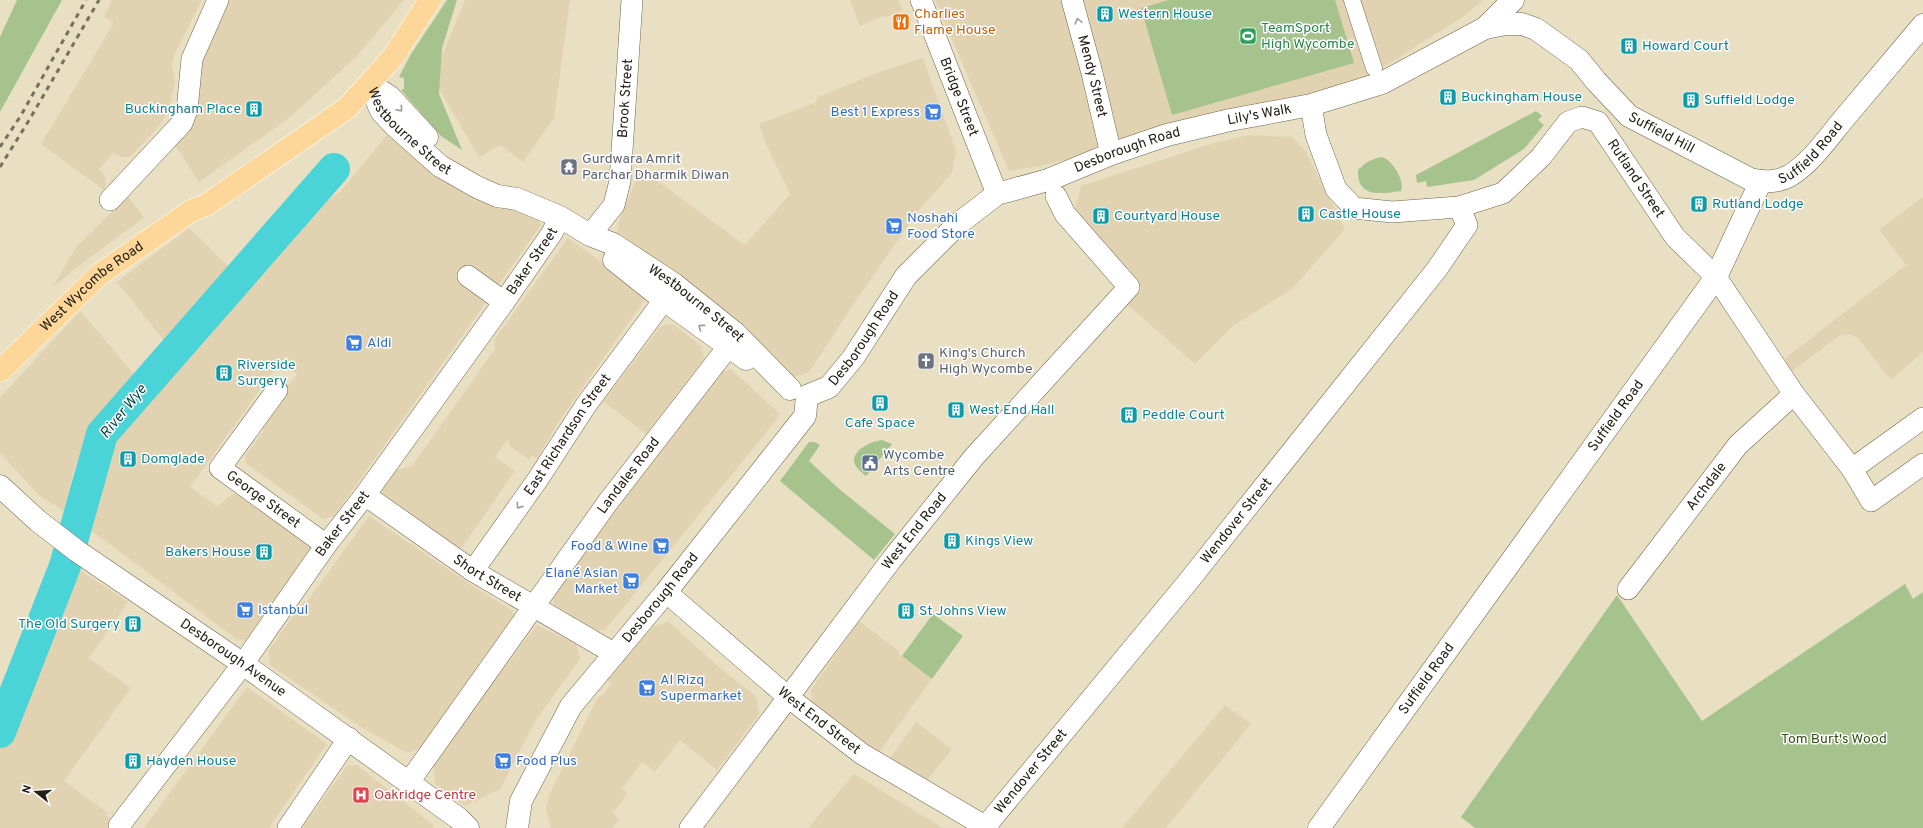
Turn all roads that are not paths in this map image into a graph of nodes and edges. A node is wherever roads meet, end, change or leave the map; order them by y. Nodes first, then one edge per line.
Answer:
1 (218, 0) edge
2 (413, 0) edge
3 (430, 0) edge
4 (632, 0) edge
5 (921, 0) edge
6 (1072, 0) edge
7 (1352, 0) edge
8 (1513, 0) edge
9 (1525, 0) edge
10 (1522, 24) junction
11 (1923, 25) edge
12 (1487, 32) junction
13 (1579, 60) junction
14 (1374, 68) dead end
15 (370, 84) junction
16 (1312, 111) junction
17 (1230, 120) joint
18 (1111, 154) junction
19 (1761, 181) junction
20 (997, 194) junction
21 (1056, 196) dead end
22 (110, 200) dead end
23 (1459, 207) junction
24 (560, 217) junction
25 (590, 235) junction
26 (468, 276) dead end
27 (1716, 277) junction
28 (664, 300) junction
29 (504, 302) junction
30 (728, 347) junction
31 (0, 371) edge
32 (277, 390) dead end
33 (798, 393) junction
34 (1794, 394) junction
35 (1923, 418) edge
36 (1923, 464) edge
37 (1852, 469) junction
38 (0, 486) edge
39 (365, 495) junction
40 (326, 545) junction
41 (473, 571) junction
42 (1628, 589) dead end
43 (666, 592) junction
44 (534, 607) junction
45 (615, 654) junction
46 (243, 664) junction
47 (788, 697) junction
48 (349, 738) junction
49 (409, 782) junction
50 (119, 826) dead end
51 (987, 827) edge
52 (288, 828) edge
53 (468, 828) edge
54 (517, 828) edge
55 (690, 828) edge
56 (1319, 828) edge

1 - 22 street
2 - 15 main road, West Wycombe Road
3 - 15 main road, West Wycombe Road
4 - 25 street, Brook Street
5 - 20 street, Bridge Street
18 -> 6 street, Mendy Street
7 - 14 street
8 - 12 street, Lily's Walk
9 - 10 street
10 - 12 street, Suffield Hill
10 - 13 street, Suffield Hill
11 - 19 street, Suffield Road
12 - 13 street, Suffield Hill
12 - 16 street, Lily's Walk
13 - 19 street, Suffield Hill
15 - 24 street, Westbourne Street
15 - 31 main road, West Wycombe Road
16 - 17 street, Lily's Walk
16 - 23 street, Rutland Street
17 - 18 street, Desborough Road
18 - 20 street, Desborough Road
19 - 27 street, Suffield Road
20 - 33 street, Desborough Road
21 - 47 street, West End Road
23 - 27 street, Rutland Street
23 - 51 street, Wendover Street
24 - 25 street, Westbourne Street
24 - 29 street, Baker Street
25 - 28 street, Westbourne Street
25 - 33 street, Westbourne Street
26 - 29 street
27 - 34 street, Rutland Street
27 - 56 street, Suffield Road
30 -> 28 street, Westbourne Street
28 -> 41 street, East Richardson Street
29 - 39 street, Baker Street
30 - 33 street, Westbourne Street
30 - 44 street, Landales Road
32 - 40 street, George Street
33 - 43 street, Desborough Road
34 - 37 street, Rutland Street
34 - 42 street, Archdale
35 - 37 street
36 - 37 street, Rutland Street
38 - 46 street, Desborough Avenue
39 - 40 street, Baker Street
39 - 41 street, Short Street
40 - 46 street, Baker Street
41 - 44 street, Short Street
43 - 45 street, Desborough Road
43 - 47 street, West End Street
44 - 45 street, Short Street
44 - 49 street, Landales Road
45 - 54 street, Desborough Road
46 - 48 street, Desborough Avenue
46 - 50 street, Baker Street
47 - 51 street, West End Street
47 - 55 street, West End Road
48 - 49 street, Desborough Avenue
48 - 52 street
49 - 53 street, Desborough Avenue

